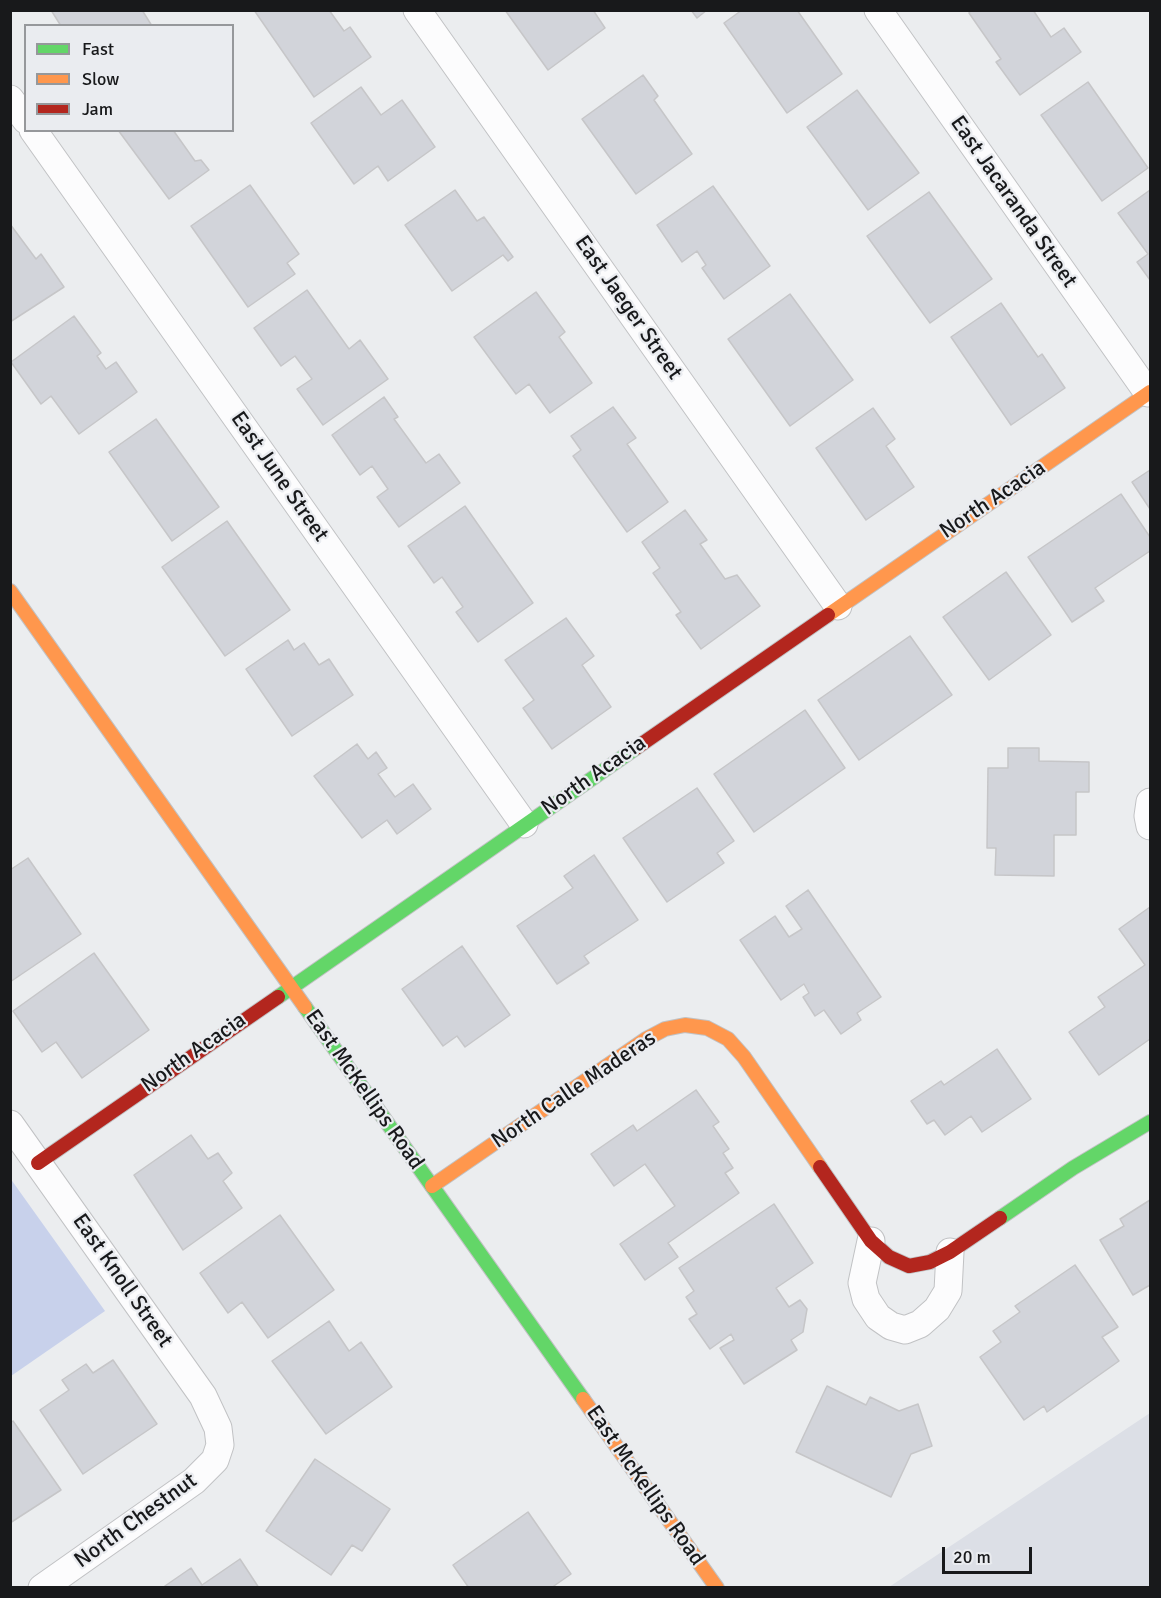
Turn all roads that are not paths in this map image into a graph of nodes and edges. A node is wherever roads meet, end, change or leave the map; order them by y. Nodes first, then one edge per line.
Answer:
1 (417, 10) edge
2 (878, 10) edge
3 (10, 99) edge
4 (24, 117) edge
5 (34, 132) edge
6 (1149, 393) edge
7 (10, 591) edge
8 (838, 606) junction
9 (1150, 802) edge
10 (524, 824) junction
11 (1150, 826) edge
12 (290, 986) junction
13 (1150, 1122) edge
14 (10, 1124) edge
15 (38, 1163) junction
16 (432, 1186) junction
17 (871, 1241) junction
18 (950, 1252) junction
19 (220, 1444) joint
20 (42, 1587) edge
21 (717, 1587) edge

1 - 8 street, East Jaeger Street
2 - 6 street, East Jacaranda Street
3 - 4 street
5 - 10 street, East June Street
6 - 8 street, North Acacia
7 - 12 street, East McKellips Road
8 - 10 street, North Acacia
9 - 11 street
10 - 12 street, North Acacia
12 - 15 street, North Acacia
12 - 16 street, East McKellips Road
13 - 18 street, North Calle Maderas
14 - 15 street, East Knoll Street
15 - 19 street, East Knoll Street
16 - 17 street, North Calle Maderas
16 - 21 street, East McKellips Road
17 - 18 street, North Calle Maderas
17 - 18 street
19 - 20 street, North Chestnut

